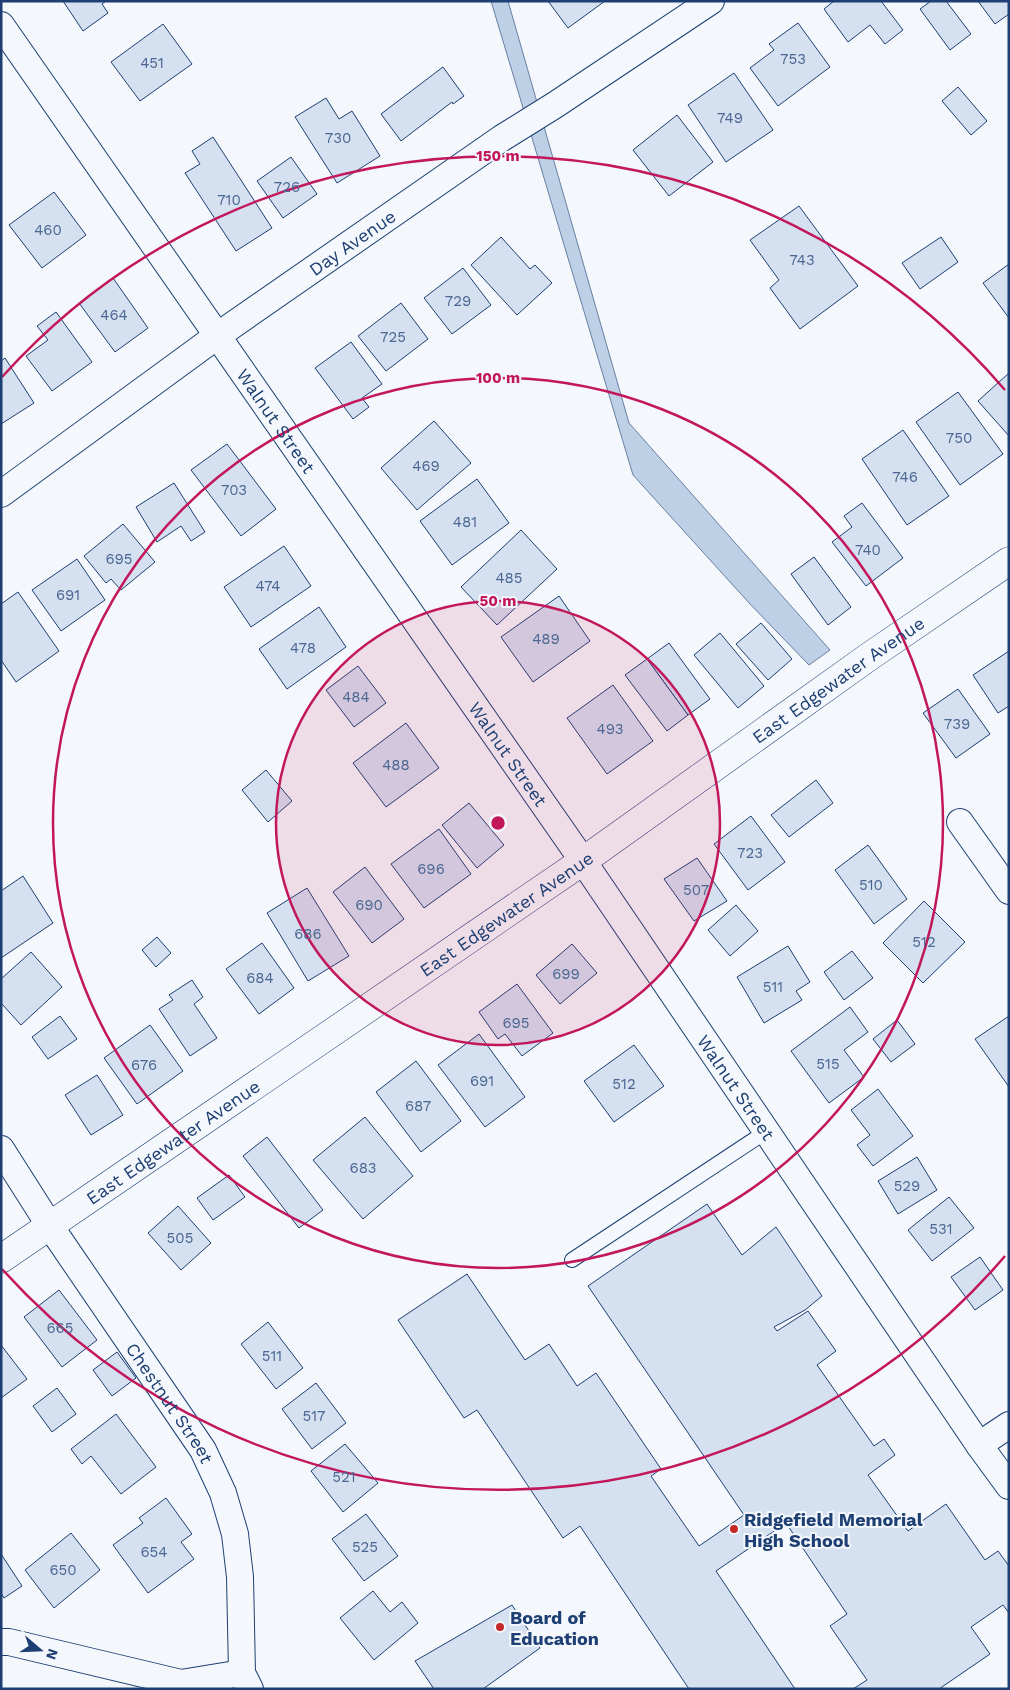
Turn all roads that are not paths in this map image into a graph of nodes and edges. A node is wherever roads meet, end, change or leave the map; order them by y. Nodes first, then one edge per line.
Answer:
1 (711, 1) edge
2 (1, 25) edge
3 (217, 336) junction
4 (1, 494) edge
5 (1009, 561) edge
6 (960, 822) dead end
7 (583, 861) junction
8 (1009, 891) edge
9 (767, 1131) junction
10 (1, 1149) edge
11 (50, 1226) junction
12 (1, 1258) edge
13 (572, 1260) dead end
14 (1009, 1425) edge
15 (979, 1445) junction
16 (1009, 1486) edge
17 (1, 1642) edge
18 (246, 1681) edge

1 - 3 street, Day Avenue
2 - 3 street, Walnut Street
3 - 4 street, Day Avenue
3 - 7 street, Walnut Street
5 - 7 street, East Edgewater Avenue
6 - 8 street
7 - 9 street, Walnut Street
7 - 11 street, East Edgewater Avenue
9 - 13 lane
9 - 15 street, Walnut Street
10 - 11 street, Chestnut Street
11 - 12 street, East Edgewater Avenue
11 - 18 street, Chestnut Street
14 - 15 street
15 - 16 street, Walnut Street
17 - 18 street

